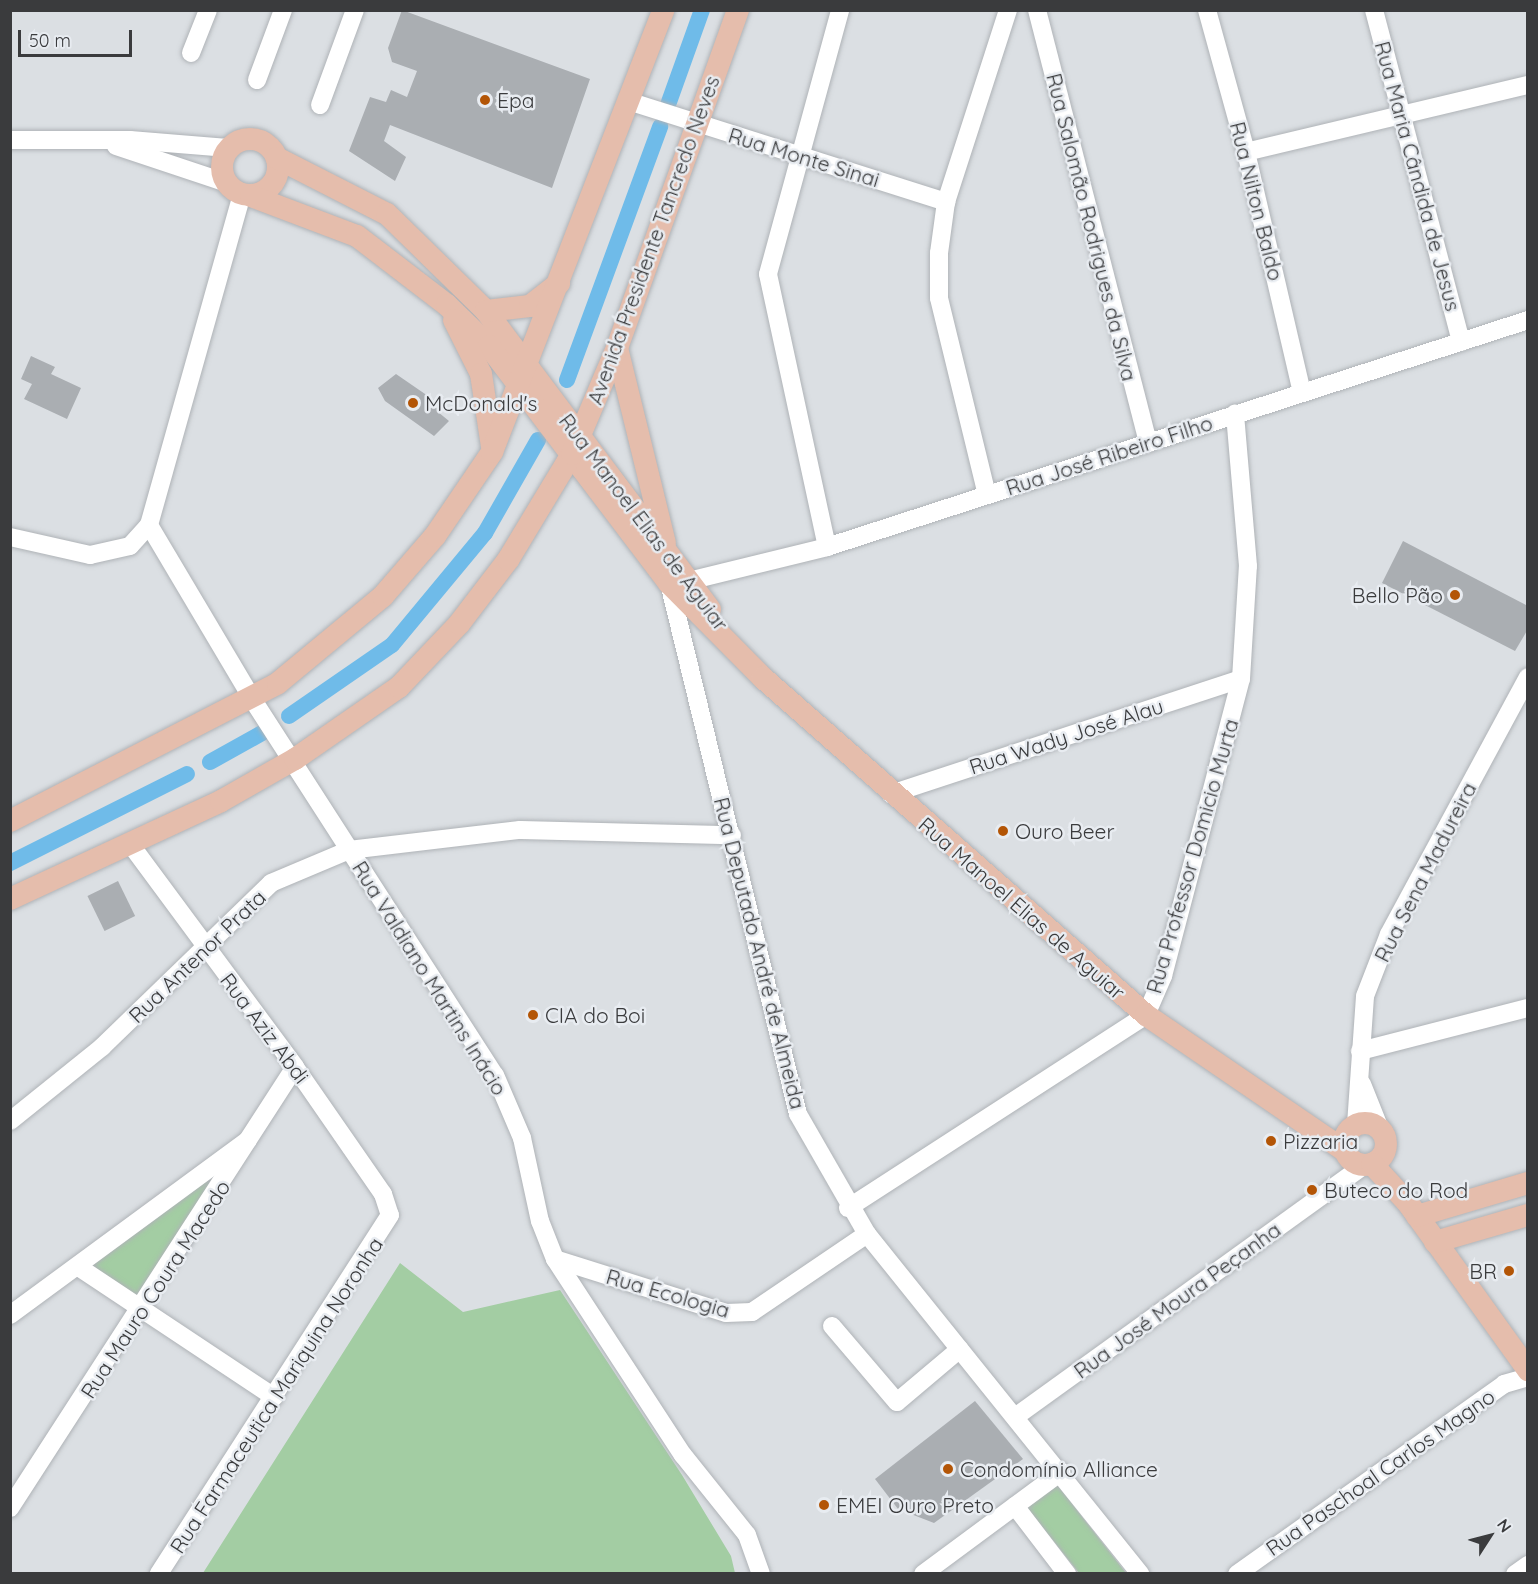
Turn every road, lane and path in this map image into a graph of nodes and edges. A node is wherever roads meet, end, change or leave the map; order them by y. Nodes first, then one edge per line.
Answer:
1 (208, 10) edge
2 (283, 10) edge
3 (355, 10) edge
4 (663, 10) edge
5 (738, 10) edge
6 (840, 10) edge
7 (1008, 10) edge
8 (1037, 10) edge
9 (1207, 10) edge
10 (1374, 10) edge
11 (191, 52) dead end
12 (257, 80) dead end
13 (1527, 85) edge
14 (320, 105) dead end
15 (638, 105) junction
16 (1404, 116) junction
17 (691, 123) junction
18 (95, 139) junction
19 (10, 140) edge
20 (228, 148) junction
21 (1246, 152) junction
22 (799, 155) junction
23 (277, 158) junction
24 (240, 191) junction
25 (946, 202) junction
26 (387, 214) junction
27 (357, 236) junction
28 (564, 278) junction
29 (447, 305) junction
30 (486, 311) junction
31 (1527, 320) edge
32 (1461, 342) junction
33 (618, 348) junction
34 (522, 377) junction
35 (1302, 393) junction
36 (1235, 414) junction
37 (1148, 443) junction
38 (575, 446) junction
39 (492, 452) junction
40 (557, 481) junction
41 (599, 491) junction
42 (987, 495) junction
43 (149, 525) junction
44 (10, 537) edge
45 (827, 546) junction
46 (667, 554) junction
47 (678, 582) junction
48 (1527, 677) edge
49 (1241, 679) junction
50 (256, 705) junction
51 (288, 750) junction
52 (891, 794) junction
53 (10, 821) edge
54 (732, 835) junction
55 (130, 845) junction
56 (349, 850) junction
57 (10, 899) edge
58 (205, 948) junction
59 (1527, 1008) edge
60 (1146, 1015) junction
61 (1360, 1051) junction
62 (295, 1067) junction
63 (1360, 1079) junction
64 (1298, 1118) junction
65 (10, 1121) edge
66 (1354, 1126) junction
67 (258, 1132) junction
68 (1366, 1152) junction
69 (1527, 1183) edge
70 (848, 1208) junction
71 (1412, 1210) junction
72 (390, 1215) joint
73 (1527, 1215) edge
74 (867, 1234) junction
75 (1435, 1242) junction
76 (555, 1259) junction
77 (80, 1268) junction
78 (143, 1307) junction
79 (10, 1315) edge
80 (832, 1326) dead end
81 (960, 1349) junction
82 (1527, 1370) edge
83 (1527, 1377) edge
84 (274, 1397) junction
85 (1015, 1417) junction
86 (1061, 1472) junction
87 (1015, 1506) junction
88 (10, 1508) edge
89 (1527, 1565) edge
90 (159, 1574) edge
91 (761, 1574) edge
92 (923, 1574) edge
93 (1066, 1574) edge
94 (1140, 1574) edge
95 (1237, 1574) edge
96 (1515, 1574) edge

1 - 11 street
2 - 12 street
3 - 14 street
4 - 15 main road
5 - 17 main road, Avenida Presidente Tancredo Neves
6 - 22 street
7 - 25 street
8 - 37 street, Rua Salomão Rodrigues da Silva
9 - 21 street, Rua Nilton Baldo
10 - 16 street, Rua Maria Cândida de Jesus
13 - 16 street
15 - 17 street, Rua Monte Sinai
15 - 28 main road
16 - 21 street
16 - 32 street, Rua Maria Cândida de Jesus
17 - 22 street, Rua Monte Sinai
17 - 33 main road, Avenida Presidente Tancredo Neves
18 - 19 street
18 - 20 street
18 - 24 street
20 - 23 main road
20 - 24 main road
21 - 35 street, Rua Nilton Baldo
22 - 25 street, Rua Monte Sinai
22 - 45 street
23 - 24 main road
23 - 26 main road
24 - 27 main road
24 - 43 street
25 - 42 street
26 - 27 main road
26 - 30 main road
27 - 29 main road
28 - 30 main road
28 - 34 main road
29 - 34 main road
29 - 39 main road
30 - 34 main road
31 - 32 street, Rua José Ribeiro Filho
32 - 35 street, Rua José Ribeiro Filho
33 - 38 main road, Avenida Presidente Tancredo Neves
33 - 46 main road
34 - 38 main road, Rua Manoel Elias de Aguiar
34 - 39 main road
35 - 36 street, Rua José Ribeiro Filho
36 - 37 street, Rua José Ribeiro Filho
36 - 49 street, Rua Professor Domicio Murta
37 - 42 street, Rua José Ribeiro Filho
38 - 40 main road, Avenida Presidente Tancredo Neves
38 - 41 main road, Rua Manoel Elias de Aguiar
38 - 46 main road, Rua Manoel Elias de Aguiar
39 - 50 main road
40 - 41 main road
40 - 51 main road, Avenida Presidente Tancredo Neves
41 - 47 main road, Rua Manoel Elias de Aguiar
42 - 45 street, Rua José Ribeiro Filho
43 - 44 street
43 - 50 street, Rua Valdiano Martins Inácio
45 - 47 street, Rua José Ribeiro Filho
46 - 47 main road, Rua Manoel Elias de Aguiar
47 - 52 main road, Rua Manoel Elias de Aguiar
47 - 54 street, Rua Deputado André de Almeida
48 - 61 street, Rua Sena Madureira
49 - 52 street, Rua Wady José Alau
49 - 60 street, Rua Professor Domicio Murta
50 - 51 street, Rua Valdiano Martins Inácio
50 - 53 main road
51 - 55 main road, Avenida Presidente Tancredo Neves
51 - 56 street, Rua Valdiano Martins Inácio
52 - 60 main road, Rua Manoel Elias de Aguiar
54 - 56 street, Rua Antenor Prata
54 - 70 street, Rua Deputado André de Almeida
55 - 57 main road, Avenida Presidente Tancredo Neves
55 - 58 street, Rua Aziz Abdi
56 - 58 street, Rua Antenor Prata
56 - 76 street, Rua Valdiano Martins Inácio
58 - 62 street, Rua Aziz Abdi
58 - 65 street, Rua Antenor Prata
59 - 61 street
60 - 64 main road, Rua Manoel Elias de Aguiar
60 - 70 street, Rua Professor Domicio Murta
61 - 63 street, Rua Sena Madureira
62 - 67 street, Rua Mauro Coura Macedo
62 - 72 street, Rua Aziz Abdi
63 - 66 street, Rua Sena Madureira
63 - 68 street, Rua Sena Madureira
64 - 66 main road, Rua Manoel Elias de Aguiar
64 - 68 main road, Rua Manoel Elias de Aguiar
66 - 68 main road, Rua Manoel Elias de Aguiar
67 - 77 street
67 - 78 street, Rua Mauro Coura Macedo
68 - 71 main road, Rua Sena Madureira
68 - 85 street, Rua José Moura Peçanha
69 - 71 main road
70 - 74 street, Rua Deputado André de Almeida
71 - 75 main road, Rua Sena Madureira
72 - 84 street, Rua Farmaceutica Mariquina Noronha
73 - 75 main road
74 - 76 street, Rua Ecologia
74 - 81 street, Rua Deputado André de Almeida
75 - 82 main road, Rua Sena Madureira
76 - 91 street, Rua Valdiano Martins Inácio
77 - 78 street
77 - 79 street
78 - 84 street
78 - 88 street, Rua Mauro Coura Macedo
80 - 81 street
81 - 85 street, Rua Deputado André de Almeida
83 - 95 street, Rua Paschoal Carlos Magno
84 - 90 street, Rua Farmaceutica Mariquina Noronha
85 - 86 street, Rua Deputado André de Almeida
86 - 87 street
86 - 94 street, Rua Deputado André de Almeida
87 - 92 street
87 - 93 street
89 - 96 street

